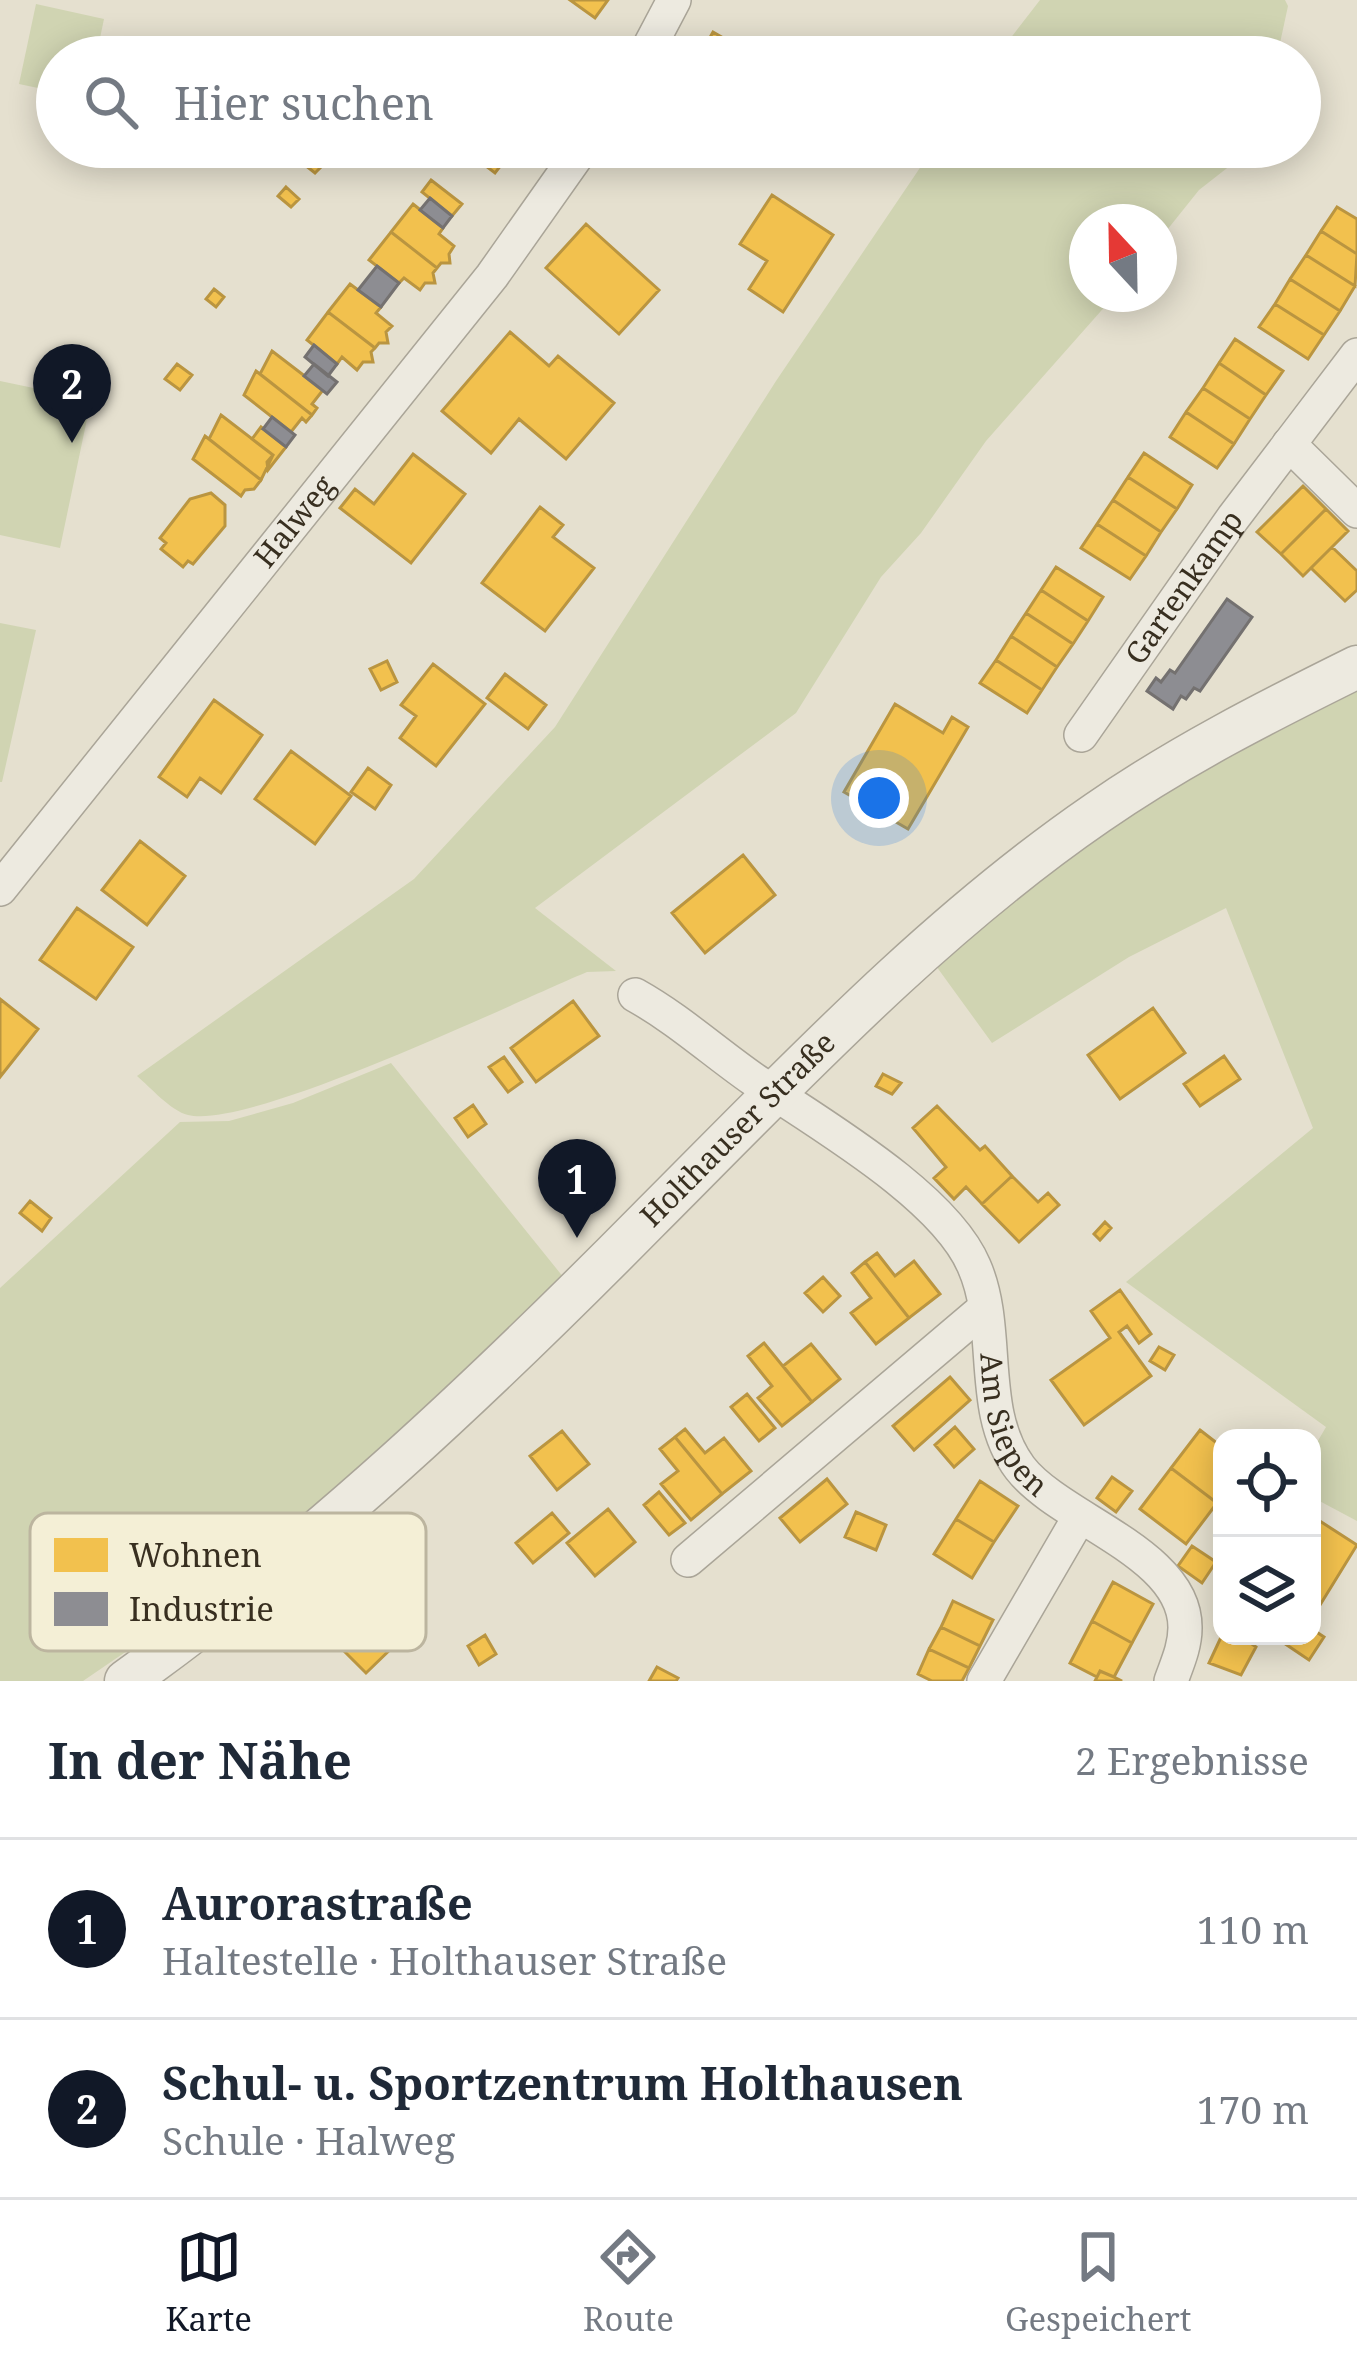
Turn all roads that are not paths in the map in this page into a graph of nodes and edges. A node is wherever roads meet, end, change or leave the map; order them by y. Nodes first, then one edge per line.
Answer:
1 (674, 0) edge
2 (655, 36) edge
3 (568, 168) edge
4 (1357, 356) edge
5 (1289, 444) junction
6 (1357, 512) edge
7 (1357, 667) edge
8 (1082, 735) dead end
9 (0, 889) edge
10 (635, 995) dead end
11 (776, 1093) junction
12 (985, 1308) junction
13 (339, 1513) edge
14 (1080, 1516) junction
15 (688, 1560) dead end
16 (165, 1668) edge
17 (126, 1681) edge
18 (984, 1681) edge
19 (1171, 1681) edge

1 - 2 street
3 - 9 street, Halweg
4 - 5 street, Gartenkamp
5 - 6 street
5 - 8 street, Gartenkamp
7 - 11 street, Holthauser Straße
10 - 11 street, Am Siepen
11 - 12 street, Am Siepen
11 - 13 street, Holthauser Straße
12 - 14 street, Am Siepen
12 - 15 street
14 - 18 street, Am Siepen
14 - 19 street, Am Siepen
16 - 17 street, Holthauser Straße

